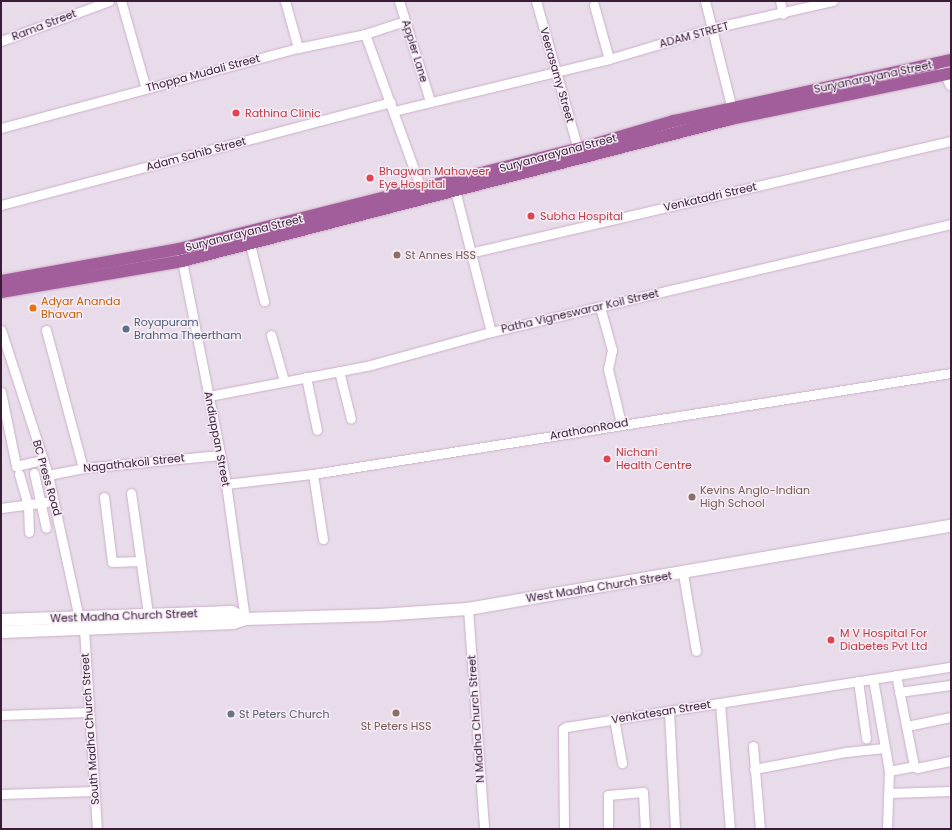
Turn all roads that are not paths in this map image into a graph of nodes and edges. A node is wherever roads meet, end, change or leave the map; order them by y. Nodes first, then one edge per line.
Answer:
1 (108, 1) edge
2 (121, 1) edge
3 (285, 1) edge
4 (399, 1) edge
5 (536, 1) edge
6 (705, 1) edge
7 (780, 1) edge
8 (833, 1) edge
9 (820, 3) edge
10 (594, 5) dead end
11 (783, 14) junction
12 (405, 21) junction
13 (713, 28) junction
14 (365, 34) junction
15 (1, 41) edge
16 (298, 48) junction
17 (609, 59) junction
18 (946, 61) edge
19 (555, 72) junction
20 (950, 77) edge
21 (146, 88) junction
22 (430, 101) junction
23 (393, 106) junction
24 (732, 109) junction
25 (1, 128) edge
26 (951, 141) edge
27 (578, 149) junction
28 (421, 189) junction
29 (455, 190) junction
30 (1, 205) edge
31 (951, 224) edge
32 (250, 244) junction
33 (178, 249) junction
34 (469, 252) junction
35 (182, 261) junction
36 (1, 281) edge
37 (1, 292) edge
38 (264, 301) dead end
39 (600, 307) junction
40 (1, 330) edge
41 (46, 330) dead end
42 (491, 332) junction
43 (271, 335) dead end
44 (339, 371) junction
45 (951, 373) edge
46 (306, 377) junction
47 (284, 381) junction
48 (1, 392) edge
49 (209, 396) junction
50 (351, 419) dead end
51 (621, 423) junction
52 (317, 430) dead end
53 (220, 455) junction
54 (43, 460) junction
55 (83, 468) junction
56 (34, 473) dead end
57 (19, 474) dead end
58 (313, 474) junction
59 (48, 475) junction
60 (226, 484) junction
61 (131, 493) dead end
62 (104, 497) dead end
63 (55, 501) junction
64 (41, 503) junction
65 (28, 504) junction
66 (1, 508) edge
67 (951, 526) edge
68 (46, 528) dead end
69 (29, 532) dead end
70 (323, 539) dead end
71 (140, 561) junction
72 (683, 574) junction
73 (468, 609) junction
74 (245, 619) junction
75 (1, 620) edge
76 (149, 621) junction
77 (82, 623) junction
78 (1, 632) edge
79 (696, 651) dead end
80 (951, 667) edge
81 (896, 675) junction
82 (873, 679) junction
83 (858, 681) junction
84 (951, 685) edge
85 (899, 692) junction
86 (720, 703) junction
87 (669, 711) junction
88 (89, 712) junction
89 (1, 715) edge
90 (951, 717) edge
91 (614, 719) junction
92 (907, 726) junction
93 (866, 738) dead end
94 (753, 746) dead end
95 (884, 748) junction
96 (951, 761) edge
97 (622, 763) dead end
98 (914, 766) junction
99 (754, 769) junction
100 (889, 771) junction
101 (94, 791) junction
102 (951, 791) edge
103 (1, 794) edge
104 (889, 794) junction
105 (97, 829) edge
106 (484, 829) edge
107 (564, 829) edge
108 (608, 829) edge
109 (645, 829) edge
110 (676, 829) edge
111 (730, 829) edge
112 (760, 829) edge
113 (887, 829) edge

1 - 15 street, Rama Street
2 - 21 street
3 - 16 street
4 - 12 street, Appier Lane
5 - 19 street, Veerasamy Street
6 - 13 street
7 - 11 street
8 - 9 street, ADAM STREET
9 - 11 street, ADAM STREET
10 - 17 street
11 - 13 street, ADAM STREET
12 - 14 street, Thoppa Mudali Street
12 - 22 street, Appier Lane
13 - 17 street, ADAM STREET
13 - 24 street
14 - 16 street, Thoppa Mudali Street
14 - 23 street
16 - 21 street, Thoppa Mudali Street
17 - 19 street, ADAM STREET
18 - 20 main road
18 - 24 main road, Suryanarayana Street
19 - 22 street, ADAM STREET
19 - 27 street, Veerasamy Street
20 - 29 main road, Suryanarayana Street
21 - 25 street, Thoppa Mudali Street
22 - 23 street, Adam Sahib Street
23 - 28 street
23 - 30 street, Adam Sahib Street
24 - 27 main road, Suryanarayana Street
26 - 34 street, Venkatadri Street
27 - 28 main road, Suryanarayana Street
28 - 33 main road, Suryanarayana Street
29 - 32 main road, Suryanarayana Street
29 - 34 street
31 - 39 street, Patha Vigneswarar Koil Street
32 - 35 main road, Suryanarayana Street
32 - 38 street
33 - 35 street, Andiappan Street
33 - 36 main road, Suryanarayana Street
34 - 42 street
35 - 37 main road, Suryanarayana Street
35 - 49 street, Andiappan Street
39 - 42 street, Patha Vigneswarar Koil Street
39 - 51 street
40 - 54 street, BC Press Road
41 - 55 street
42 - 44 street, Patha Vigneswarar Koil Street
43 - 47 street
44 - 46 street, Patha Vigneswarar Koil Street
44 - 50 street
45 - 51 street, ArathoonRoad
46 - 47 street, Patha Vigneswarar Koil Street
46 - 52 street
47 - 49 street, Patha Vigneswarar Koil Street
48 - 54 street
49 - 53 street, Andiappan Street
51 - 58 street, ArathoonRoad
53 - 55 street, Nagathakoil Street
53 - 60 street, Andiappan Street
54 - 59 street, BC Press Road
55 - 59 street, Nagathakoil Street
56 - 64 street
57 - 65 street
58 - 60 street, ArathoonRoad
58 - 70 street
59 - 63 street, BC Press Road
60 - 74 street, Andiappan Street
61 - 71 street
62 - 71 street
63 - 64 street
63 - 77 street, BC Press Road
64 - 65 street
64 - 68 street
65 - 66 street
65 - 69 street
67 - 72 main road, West Madha Church Street
71 - 76 street
72 - 73 main road, West Madha Church Street
72 - 79 street
73 - 74 main road, West Madha Church Street
73 - 106 street, N Madha Church Street
74 - 76 main road, West Madha Church Street
75 - 77 main road, West Madha Church Street
76 - 77 main road, West Madha Church Street
77 - 78 main road, West Madha Church Street
77 - 88 street, South Madha Church Street
80 - 81 street, Venkatesan Street
81 - 82 street, Venkatesan Street
81 - 85 street
82 - 83 street, Venkatesan Street
82 - 95 street
83 - 86 street, Venkatesan Street
83 - 93 street
84 - 85 street
85 - 92 street
86 - 87 street, Venkatesan Street
86 - 111 street
87 - 91 street, Venkatesan Street
87 - 110 street
88 - 89 street
88 - 101 street, South Madha Church Street
90 - 92 street
91 - 97 street
91 - 107 street, Venkatesan Street
92 - 98 street
94 - 99 street
95 - 99 street
95 - 100 street
96 - 98 street
98 - 100 street
99 - 112 street
100 - 104 street
101 - 103 street
101 - 105 street, South Madha Church Street
102 - 104 street
104 - 113 street
108 - 109 street

